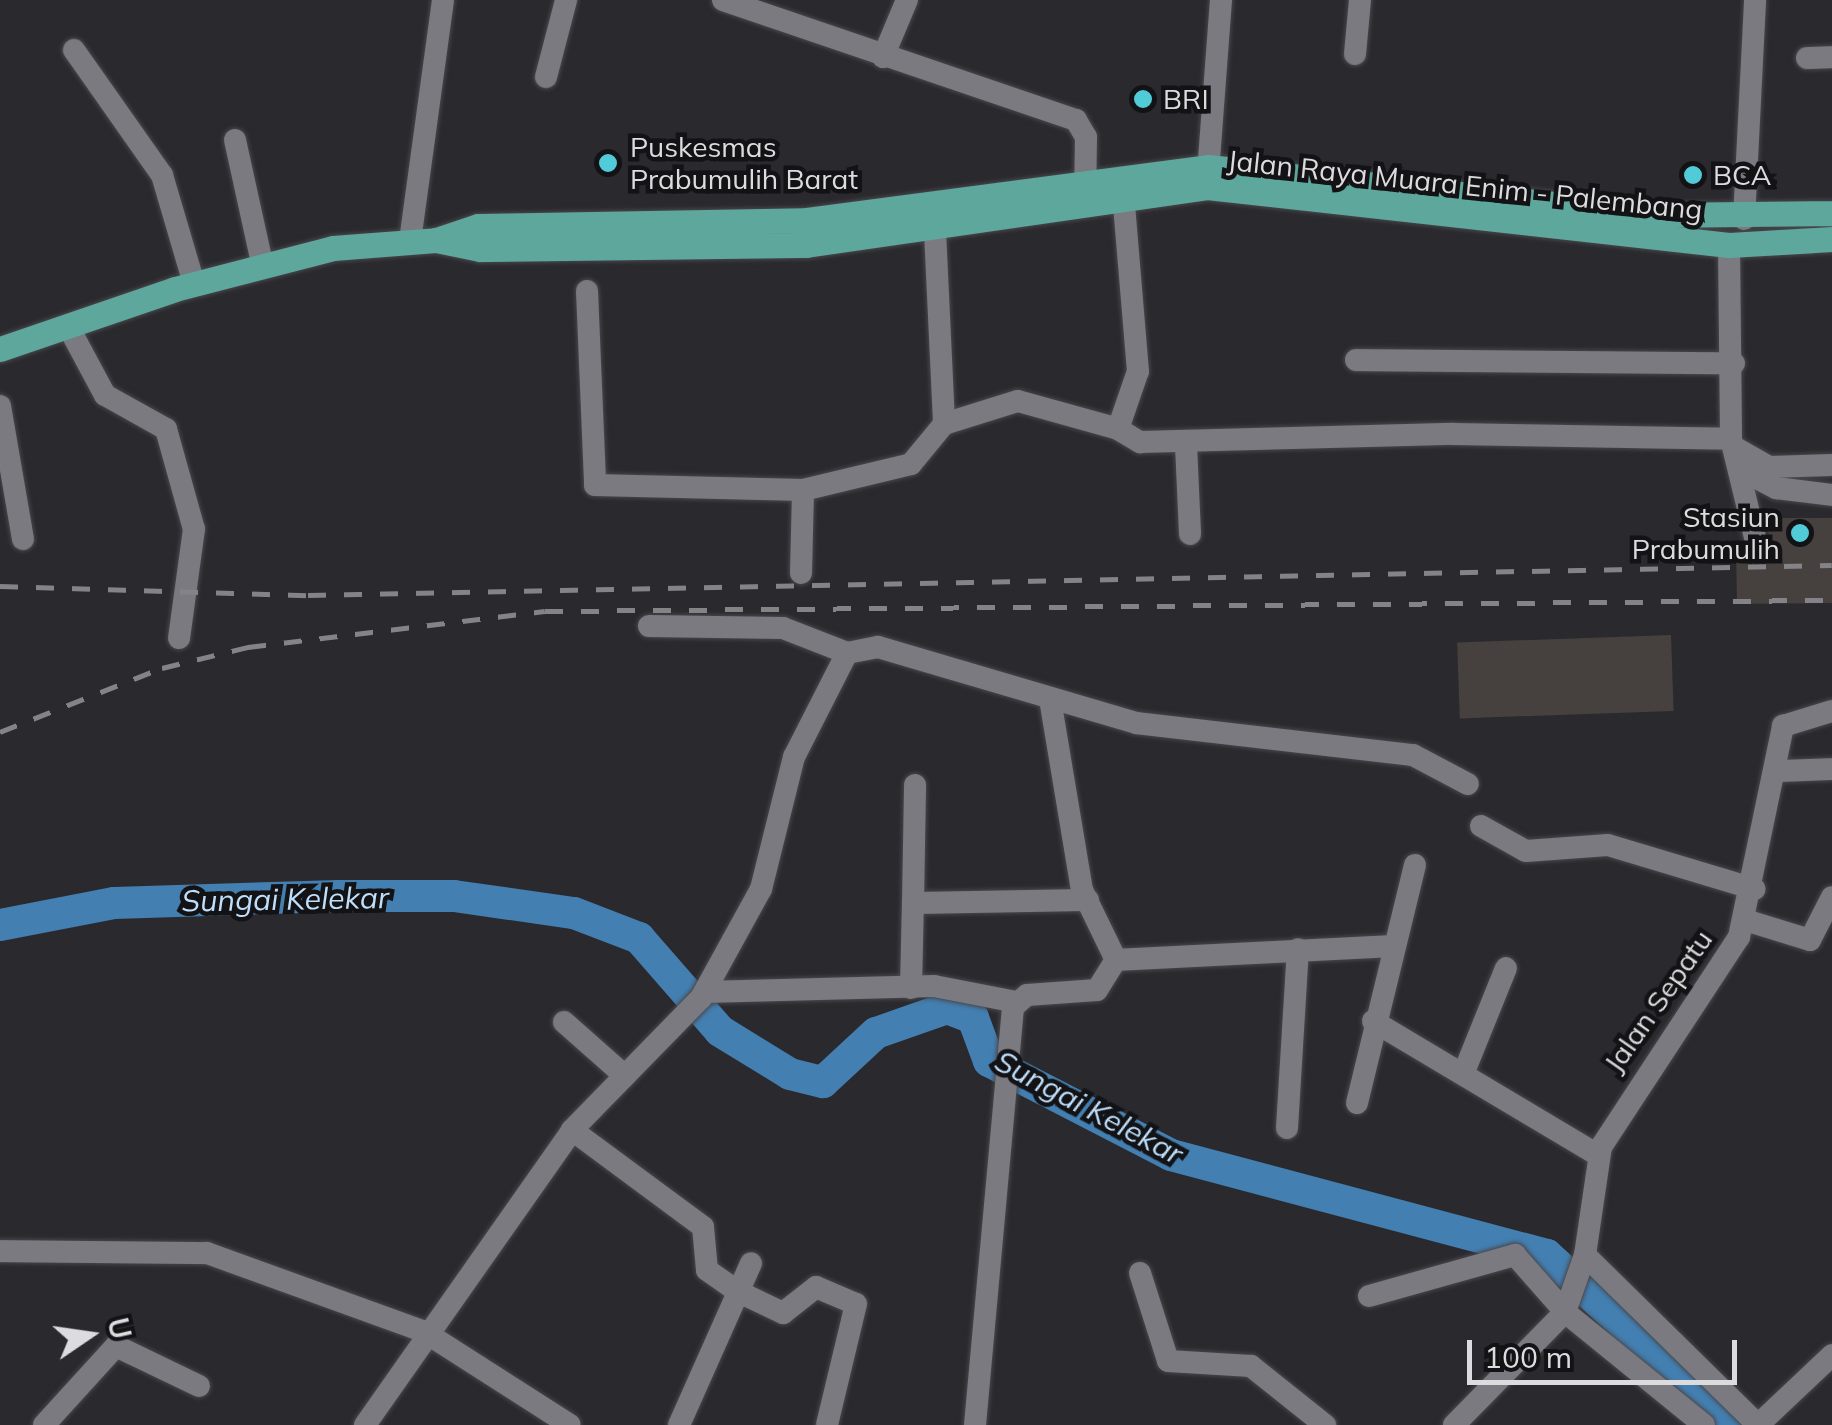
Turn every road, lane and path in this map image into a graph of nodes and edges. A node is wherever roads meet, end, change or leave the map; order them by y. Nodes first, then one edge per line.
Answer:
1 (443, 0) edge
2 (566, 0) edge
3 (908, 0) edge
4 (1220, 0) edge
5 (1360, 0) edge
6 (1755, 0) edge
7 (738, 3) edge
8 (74, 50) dead end
9 (1354, 54) dead end
10 (883, 57) junction
11 (1832, 57) edge
12 (1807, 58) dead end
13 (546, 77) dead end
14 (236, 140) dead end
15 (1208, 177) junction
16 (1123, 186) junction
17 (1085, 191) junction
18 (935, 211) junction
19 (1832, 214) edge
20 (1744, 219) junction
21 (1832, 239) edge
22 (423, 241) junction
23 (1729, 245) junction
24 (262, 263) junction
25 (194, 284) junction
26 (587, 291) dead end
27 (69, 328) junction
28 (0, 350) edge
29 (1356, 360) dead end
30 (1734, 363) junction
31 (0, 406) edge
32 (944, 424) junction
33 (1118, 429) junction
34 (1186, 445) junction
35 (1735, 452) junction
36 (1832, 466) edge
37 (803, 490) junction
38 (1832, 494) edge
39 (1190, 534) dead end
40 (23, 539) dead end
41 (1757, 546) dead end
42 (801, 573) dead end
43 (649, 626) dead end
44 (179, 638) dead end
45 (847, 653) junction
46 (1050, 700) junction
47 (1832, 711) edge
48 (1832, 769) edge
49 (1778, 771) junction
50 (1468, 784) dead end
51 (915, 785) dead end
52 (1481, 826) dead end
53 (1415, 865) dead end
54 (1754, 889) junction
55 (1832, 898) edge
56 (1088, 900) junction
57 (913, 903) junction
58 (1745, 920) junction
59 (1388, 946) junction
60 (1298, 949) junction
61 (1116, 960) junction
62 (1506, 968) dead end
63 (911, 988) junction
64 (697, 1002) junction
65 (1016, 1002) junction
66 (1373, 1020) junction
67 (564, 1022) dead end
68 (1464, 1072) junction
69 (626, 1076) junction
70 (1357, 1103) dead end
71 (1287, 1128) dead end
72 (572, 1130) junction
73 (1598, 1155) junction
74 (0, 1250) edge
75 (1584, 1258) junction
76 (751, 1263) dead end
77 (1140, 1273) dead end
78 (739, 1292) junction
79 (1369, 1296) dead end
80 (1566, 1309) junction
81 (423, 1331) junction
82 (1832, 1355) edge
83 (199, 1386) dead end
84 (1469, 1420) edge
85 (44, 1425) edge
86 (365, 1425) edge
87 (570, 1425) edge
88 (679, 1425) edge
89 (827, 1425) edge
90 (974, 1425) edge
91 (1325, 1425) edge
92 (1704, 1425) edge
93 (1758, 1425) edge

1 - 22 street
2 - 13 street
3 - 10 street
4 - 15 street
5 - 9 street
6 - 20 street
7 - 10 street
8 - 25 street
10 - 17 street
11 - 12 street
14 - 24 street
15 - 16 main road, Jalan Raya Muara Enim - Palembang
15 - 20 main road, Jalan Raya Muara Enim - Palembang
15 - 23 main road, Jalan Raya Muara Enim - Palembang
16 - 17 main road, Jalan Raya Muara Enim - Palembang
16 - 33 street
17 - 18 main road, Jalan Raya Muara Enim - Palembang
18 - 22 main road, Jalan Raya Muara Enim - Palembang
18 - 32 street
19 - 20 main road, Jalan Raya Muara Enim - Palembang
21 - 23 main road, Jalan Raya Muara Enim - Palembang
22 - 24 main road, Jalan Raya Muara Enim - Palembang
23 - 30 street
24 - 25 main road, Jalan Raya Muara Enim - Palembang
25 - 27 main road, Jalan Raya Muara Enim - Palembang
26 - 37 street
27 - 28 main road, Jalan Raya Muara Enim - Palembang
27 - 44 street
29 - 30 street
30 - 35 street
31 - 40 street
32 - 33 street
32 - 37 street
33 - 34 street
34 - 35 street
34 - 39 street
35 - 36 street
35 - 38 street
35 - 41 street
37 - 42 street
43 - 45 street
45 - 46 street
45 - 64 street
46 - 50 street
46 - 56 street
47 - 49 street, Jalan Sepatu
48 - 49 street
49 - 54 street, Jalan Sepatu
51 - 57 street
52 - 54 street
53 - 59 street
54 - 58 street, Jalan Sepatu
55 - 58 street
56 - 57 street
56 - 61 street
57 - 63 street
58 - 73 street, Jalan Sepatu
59 - 60 street
59 - 66 street
60 - 61 street
60 - 71 street
61 - 65 street
62 - 68 street
63 - 64 street
63 - 65 street
64 - 69 street
65 - 90 street
66 - 68 street
66 - 70 street
67 - 69 street
68 - 73 street
69 - 72 street
72 - 78 street
72 - 81 street
73 - 75 street, Jalan Sepatu
74 - 81 street
75 - 80 street, Jalan Sepatu
75 - 93 street
76 - 78 street
77 - 91 street
78 - 88 street
78 - 89 street
79 - 80 street
80 - 84 street
80 - 92 street
81 - 86 street
81 - 87 street
82 - 93 street
83 - 85 street

